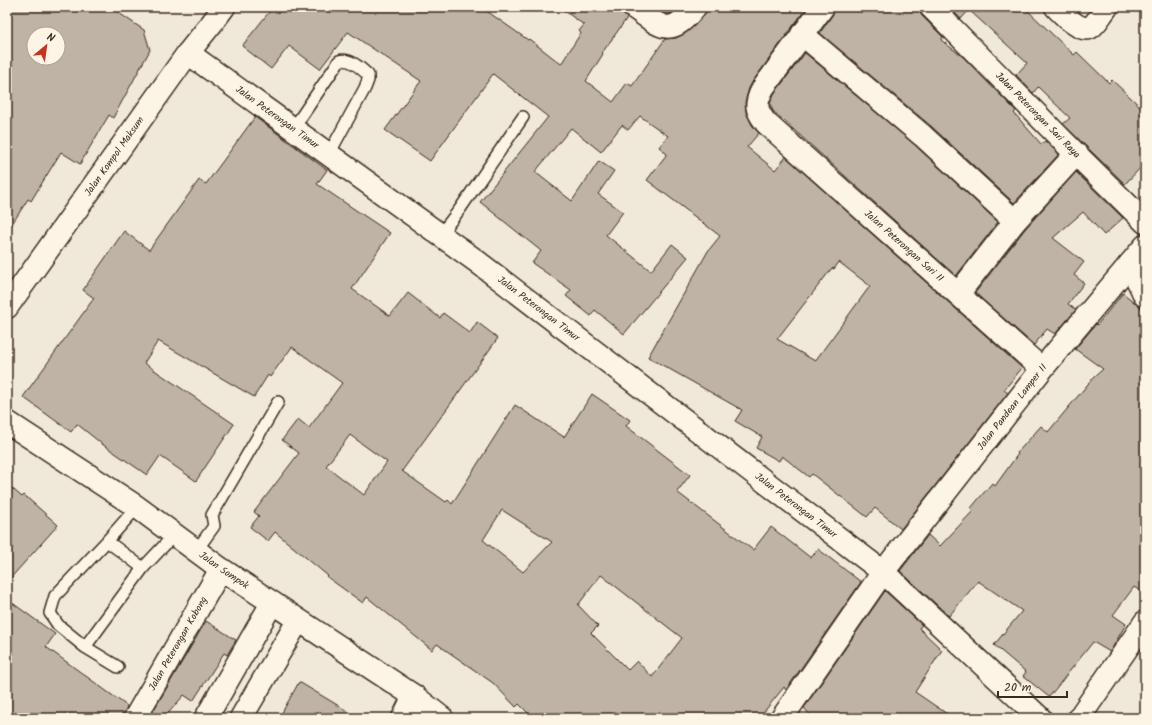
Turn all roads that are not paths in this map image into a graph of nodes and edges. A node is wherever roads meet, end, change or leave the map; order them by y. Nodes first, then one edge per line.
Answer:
1 (224, 7) edge
2 (633, 7) edge
3 (695, 7) edge
4 (822, 7) edge
5 (931, 7) edge
6 (1056, 7) edge
7 (1107, 7) edge
8 (802, 34) junction
9 (188, 53) junction
10 (523, 117) dead end
11 (293, 129) junction
12 (329, 154) junction
13 (1076, 154) junction
14 (1016, 221) junction
15 (1145, 222) edge
16 (440, 235) junction
17 (1145, 246) edge
18 (1130, 264) junction
19 (958, 294) junction
20 (1145, 296) edge
21 (7, 307) edge
22 (1042, 369) junction
23 (278, 402) dead end
24 (7, 422) edge
25 (137, 507) junction
26 (174, 535) junction
27 (107, 541) junction
28 (196, 551) junction
29 (143, 568) junction
30 (221, 569) junction
31 (883, 572) junction
32 (272, 603) junction
33 (298, 621) junction
34 (1145, 622) edge
35 (85, 647) junction
36 (118, 667) dead end
37 (414, 696) junction
38 (135, 718) edge
39 (206, 718) edge
40 (241, 718) edge
41 (403, 718) edge
42 (442, 718) edge
43 (782, 718) edge
44 (1040, 718) edge
45 (1079, 718) edge

1 - 9 main road, Jalan Kompol Maksum
2 - 3 main road
4 - 8 main road
5 - 13 main road, Jalan Peterongan Sari Raya
6 - 7 main road
8 - 14 main road
8 - 19 main road, Jalan Peterongan Sari II
9 - 11 main road, Jalan Peterongan Timur
9 - 21 main road, Jalan Kompol Maksum
10 - 16 lane
11 - 12 main road, Jalan Peterongan Timur
11 - 12 lane
12 - 16 main road, Jalan Peterongan Timur
13 - 14 main road
13 - 15 main road, Jalan Peterongan Sari Raya
14 - 19 main road
16 - 31 main road, Jalan Peterongan Timur
17 - 18 main road, Jalan Pandean Lamper II
18 - 20 main road
18 - 22 main road, Jalan Pandean Lamper II
19 - 22 main road, Jalan Peterongan Sari II
22 - 31 main road, Jalan Pandean Lamper II
23 - 28 lane
24 - 25 main road, Jalan Sompok
25 - 26 main road, Jalan Sompok
25 - 27 lane
26 - 28 main road, Jalan Sompok
26 - 29 lane
27 - 29 lane
27 - 35 lane
28 - 30 main road, Jalan Sompok
29 - 35 lane
30 - 32 main road, Jalan Sompok
30 - 38 main road, Jalan Peterongan Kobong
31 - 43 main road
31 - 44 main road, Jalan Peterongan Timur
32 - 33 main road, Jalan Sompok
32 - 39 main road
33 - 37 main road, Jalan Sompok
33 - 40 main road
34 - 45 main road
35 - 36 lane
37 - 41 main road
37 - 42 main road, Jalan Sompok

